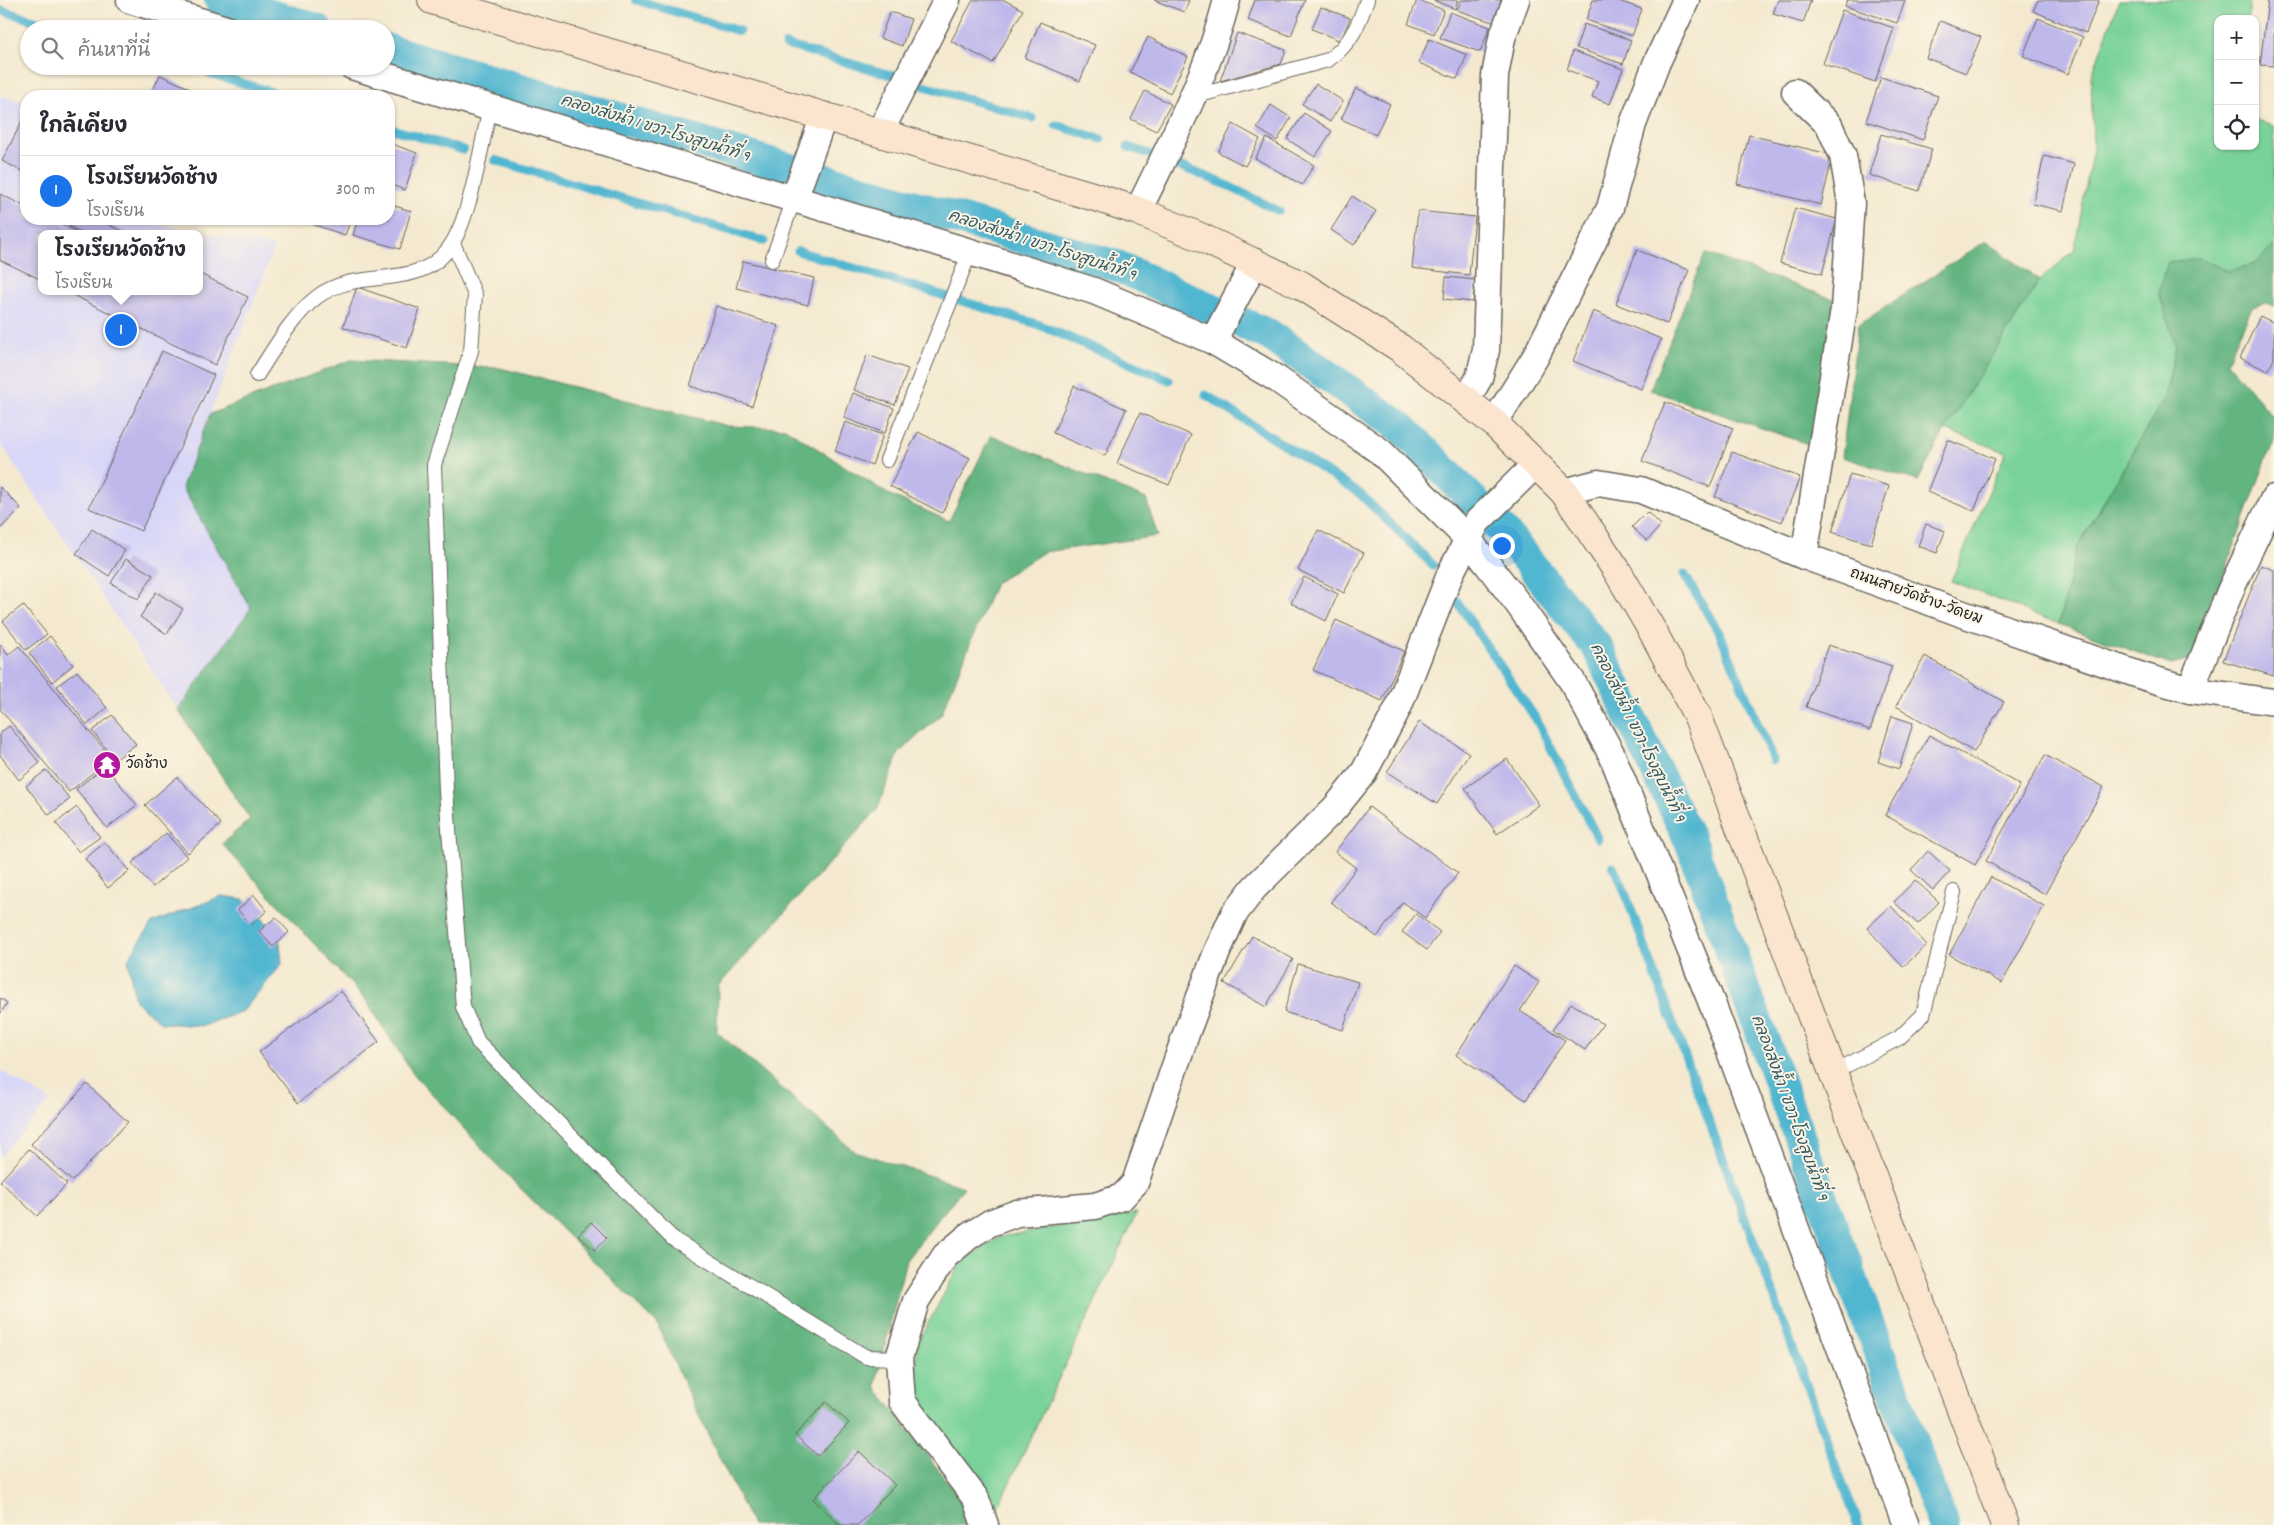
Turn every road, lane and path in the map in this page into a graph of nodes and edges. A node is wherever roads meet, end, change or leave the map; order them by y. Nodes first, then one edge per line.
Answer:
1 (130, 0) edge
2 (432, 0) edge
3 (947, 0) edge
4 (1227, 0) edge
5 (1367, 0) edge
6 (1516, 0) edge
7 (1686, 0) edge
8 (196, 20) edge
9 (382, 75) edge
10 (1795, 92) dead end
11 (1193, 97) junction
12 (490, 108) junction
13 (824, 116) junction
14 (880, 132) junction
15 (796, 193) junction
16 (1138, 211) junction
17 (453, 242) junction
18 (967, 259) junction
19 (772, 260) dead end
20 (1254, 262) junction
21 (1218, 332) junction
22 (257, 374) dead end
23 (1466, 400) junction
24 (1494, 423) junction
25 (887, 460) dead end
26 (1536, 464) junction
27 (1564, 492) junction
28 (2274, 498) edge
29 (1473, 530) junction
30 (1804, 556) junction
31 (2190, 690) junction
32 (2274, 702) edge
33 (1954, 892) dead end
34 (1834, 1072) junction
35 (899, 1358) junction
36 (985, 1525) edge
37 (1906, 1525) edge
38 (2005, 1525) edge

1 - 8 street
2 - 13 main road
3 - 14 street
4 - 11 street
5 - 11 lane
6 - 23 street
7 - 24 street
9 - 12 street
10 - 30 street
11 - 16 street
12 - 15 street
12 - 17 lane
13 - 14 main road
13 - 15 street
14 - 16 main road
15 - 18 street
15 - 19 lane
16 - 20 main road
17 - 22 lane
17 - 35 lane
18 - 21 street
18 - 25 lane
20 - 21 street
20 - 23 main road
21 - 29 street
23 - 24 main road
24 - 26 main road
26 - 27 main road
26 - 29 street
27 - 30 street, ถนนสายวัดช้าง-วัดยม
27 - 34 main road
28 - 31 street
29 - 35 street
29 - 37 street
30 - 31 street, ถนนสายวัดช้าง-วัดยม
31 - 32 street, ถนนสายวัดช้าง-วัดยม
33 - 34 lane
34 - 38 main road
35 - 36 street

